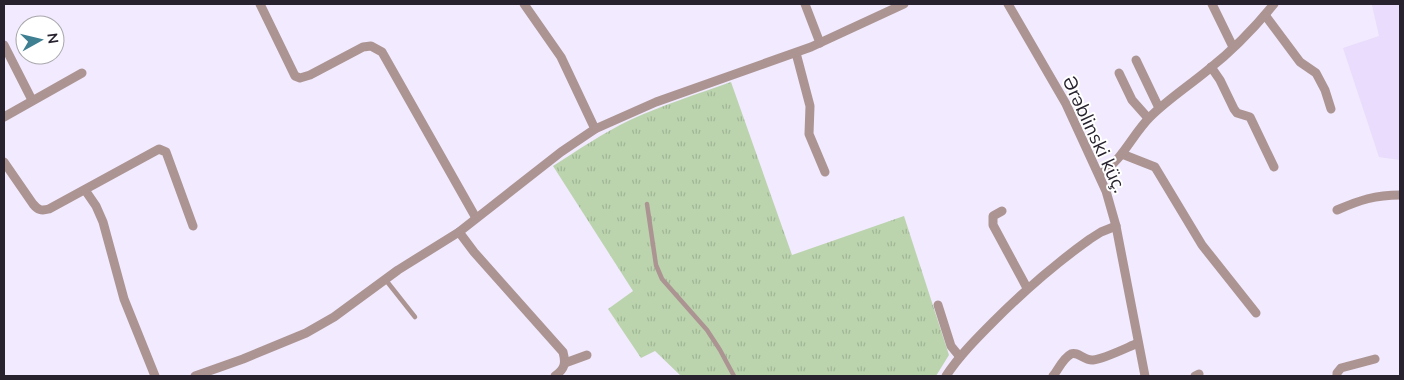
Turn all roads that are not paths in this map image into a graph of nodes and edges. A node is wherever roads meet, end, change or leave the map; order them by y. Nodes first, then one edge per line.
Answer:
1 (260, 4) edge
2 (524, 4) edge
3 (805, 4) edge
4 (1008, 4) edge
5 (1212, 4) edge
6 (1274, 4) edge
7 (898, 5) edge
8 (1265, 14) junction
9 (820, 43) junction
10 (4, 45) edge
11 (1233, 47) junction
12 (796, 53) junction
13 (1136, 60) dead end
14 (1212, 67) junction
15 (82, 73) dead end
16 (1119, 73) dead end
17 (32, 100) junction
18 (1159, 108) junction
19 (1331, 109) dead end
20 (4, 117) edge
21 (1148, 118) junction
22 (595, 129) junction
23 (1122, 154) junction
24 (4, 162) edge
25 (1274, 167) dead end
26 (824, 172) dead end
27 (1100, 174) junction
28 (85, 190) junction
29 (1400, 195) edge
30 (647, 204) dead end
31 (1337, 210) dead end
32 (1002, 211) dead end
33 (476, 218) junction
34 (194, 226) dead end
35 (1116, 226) junction
36 (459, 232) junction
37 (385, 279) junction
38 (1027, 288) junction
39 (938, 305) dead end
40 (1256, 313) dead end
41 (415, 317) dead end
42 (1138, 343) junction
43 (587, 355) dead end
44 (960, 357) junction
45 (1375, 359) dead end
46 (565, 364) junction
47 (155, 376) edge
48 (195, 376) edge
49 (555, 376) edge
50 (734, 376) edge
51 (946, 376) edge
52 (1053, 376) edge
53 (1145, 376) edge
54 (1337, 376) edge

1 - 33 street
2 - 22 street
3 - 9 street
4 - 27 street, Ərəblinski küç.
5 - 11 street
6 - 8 street
7 - 9 street
8 - 11 street
8 - 19 street
9 - 12 street
10 - 17 street
11 - 14 street
12 - 22 street
12 - 26 street
13 - 18 street
14 - 18 street
14 - 25 street
15 - 17 street
16 - 21 street
17 - 20 street
18 - 21 street
21 - 23 street
22 - 33 street
23 - 27 street
23 - 40 street
24 - 28 street
27 - 35 street, Ərəblinski küç.
28 - 34 street
28 - 47 street
29 - 31 street
30 - 50 lane
32 - 38 street
33 - 36 street
35 - 38 street
35 - 42 street, Ərəblinski küç.
36 - 37 street
36 - 46 street
37 - 41 lane
37 - 48 street
38 - 44 street
39 - 44 street
42 - 52 street
42 - 53 street, Ərəblinski küç.
43 - 46 street
44 - 51 street
45 - 54 street
46 - 49 street

